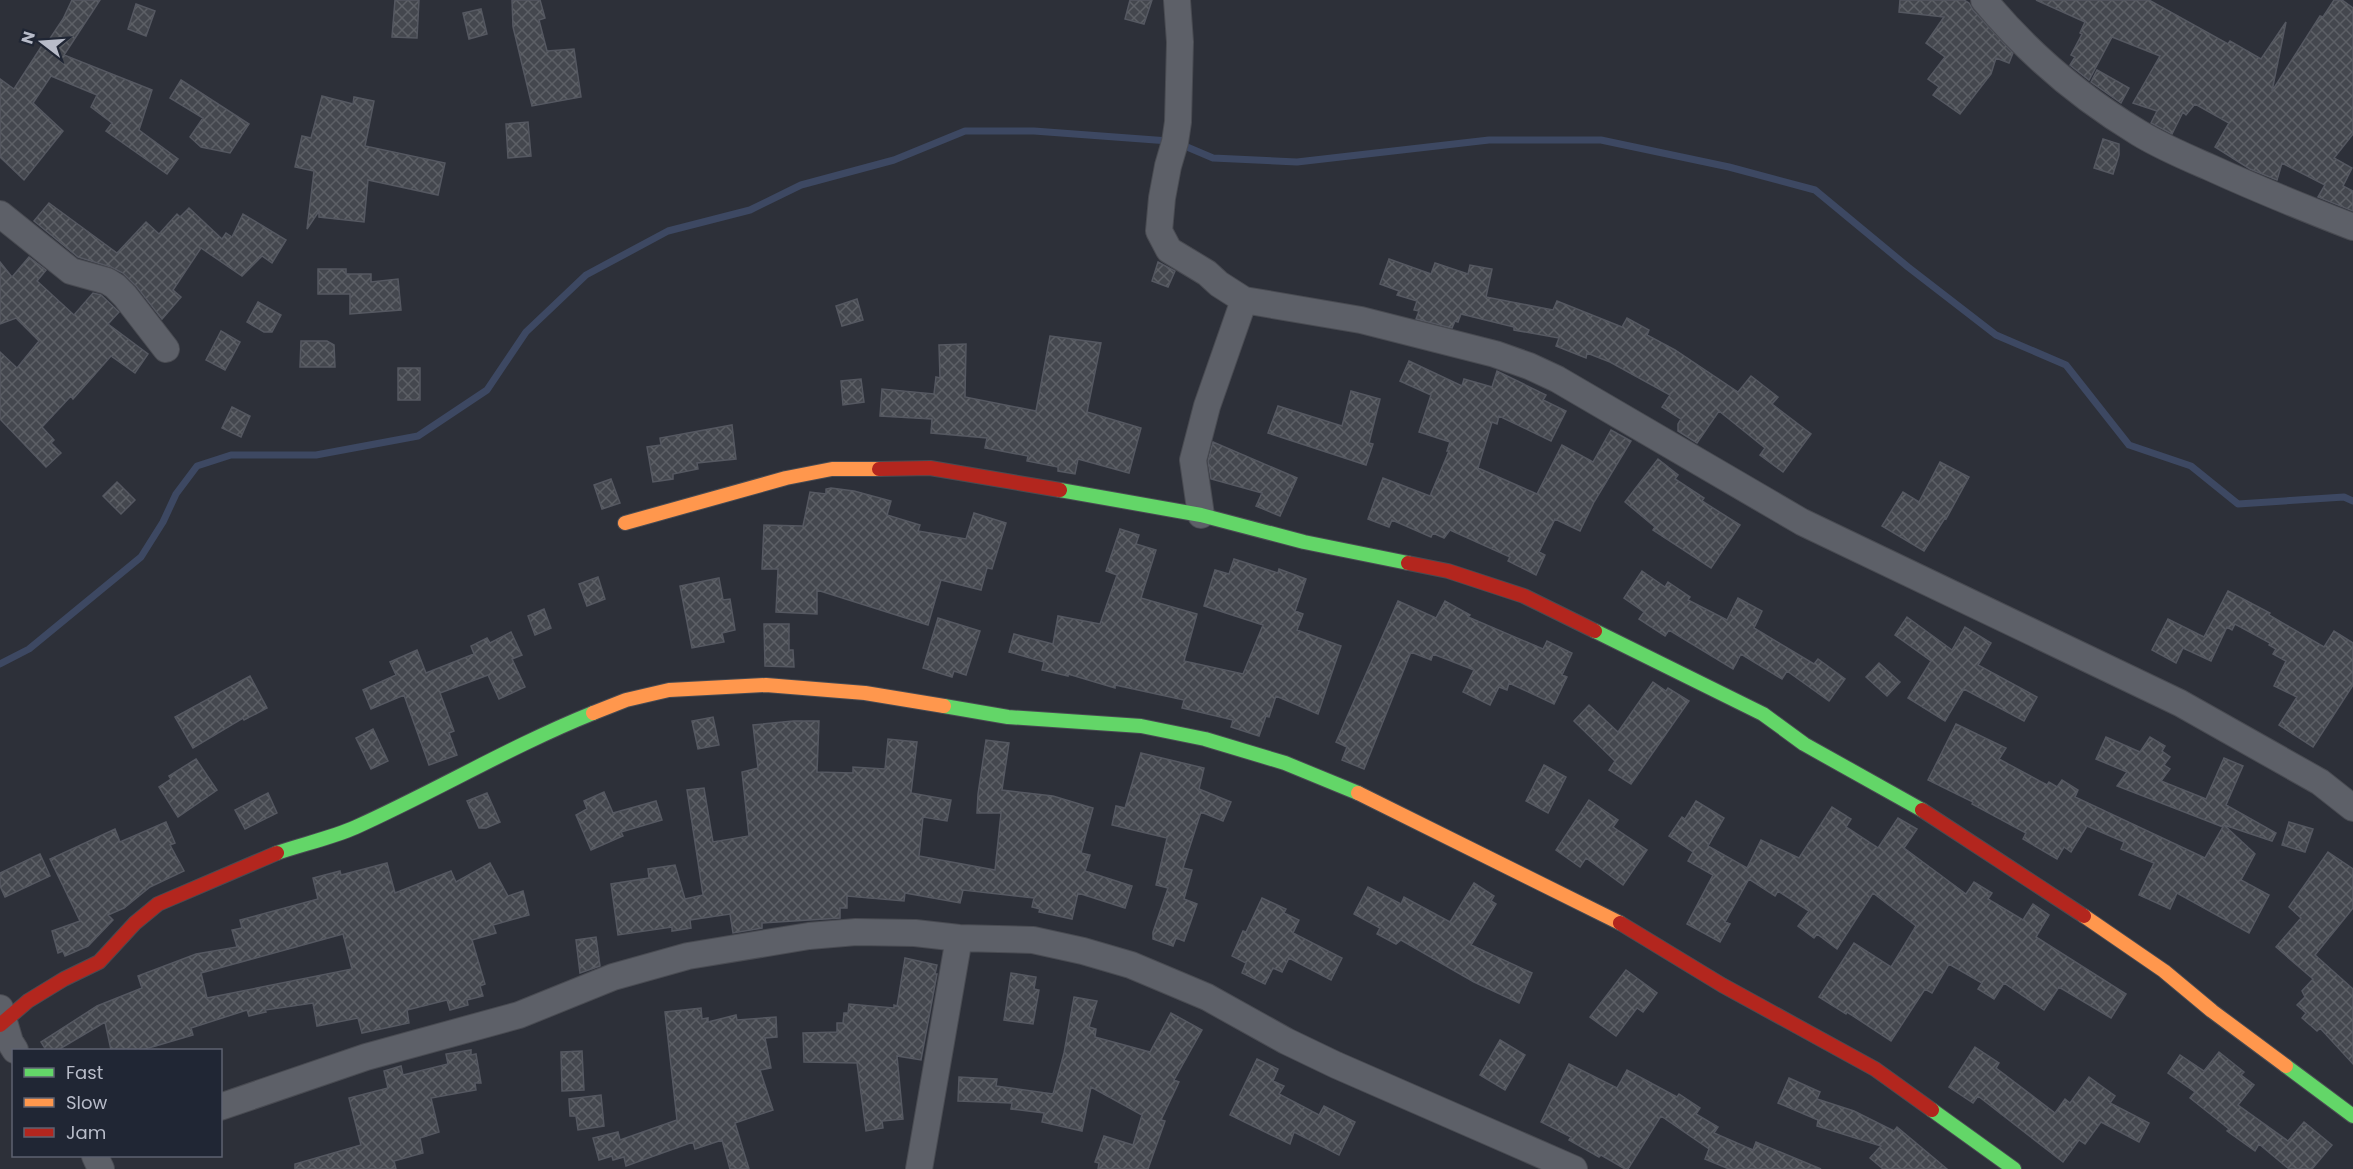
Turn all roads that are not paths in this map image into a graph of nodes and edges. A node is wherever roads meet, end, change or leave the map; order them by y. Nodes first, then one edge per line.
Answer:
1 (1177, 0) edge
2 (1983, 0) edge
3 (0, 214) edge
4 (2353, 227) edge
5 (1244, 300) junction
6 (166, 349) dead end
7 (1201, 515) junction
8 (625, 523) dead end
9 (2353, 808) edge
10 (959, 938) junction
11 (1, 1019) edge
12 (15, 1049) edge
13 (222, 1106) edge
14 (2353, 1116) edge
15 (919, 1169) edge
16 (1574, 1169) edge
17 (2014, 1169) edge

1 - 5 street
2 - 4 street
3 - 6 street
5 - 7 street
5 - 9 street
7 - 8 street
7 - 14 street
10 - 13 street
10 - 15 street
10 - 16 street
11 - 12 street
11 - 17 street

